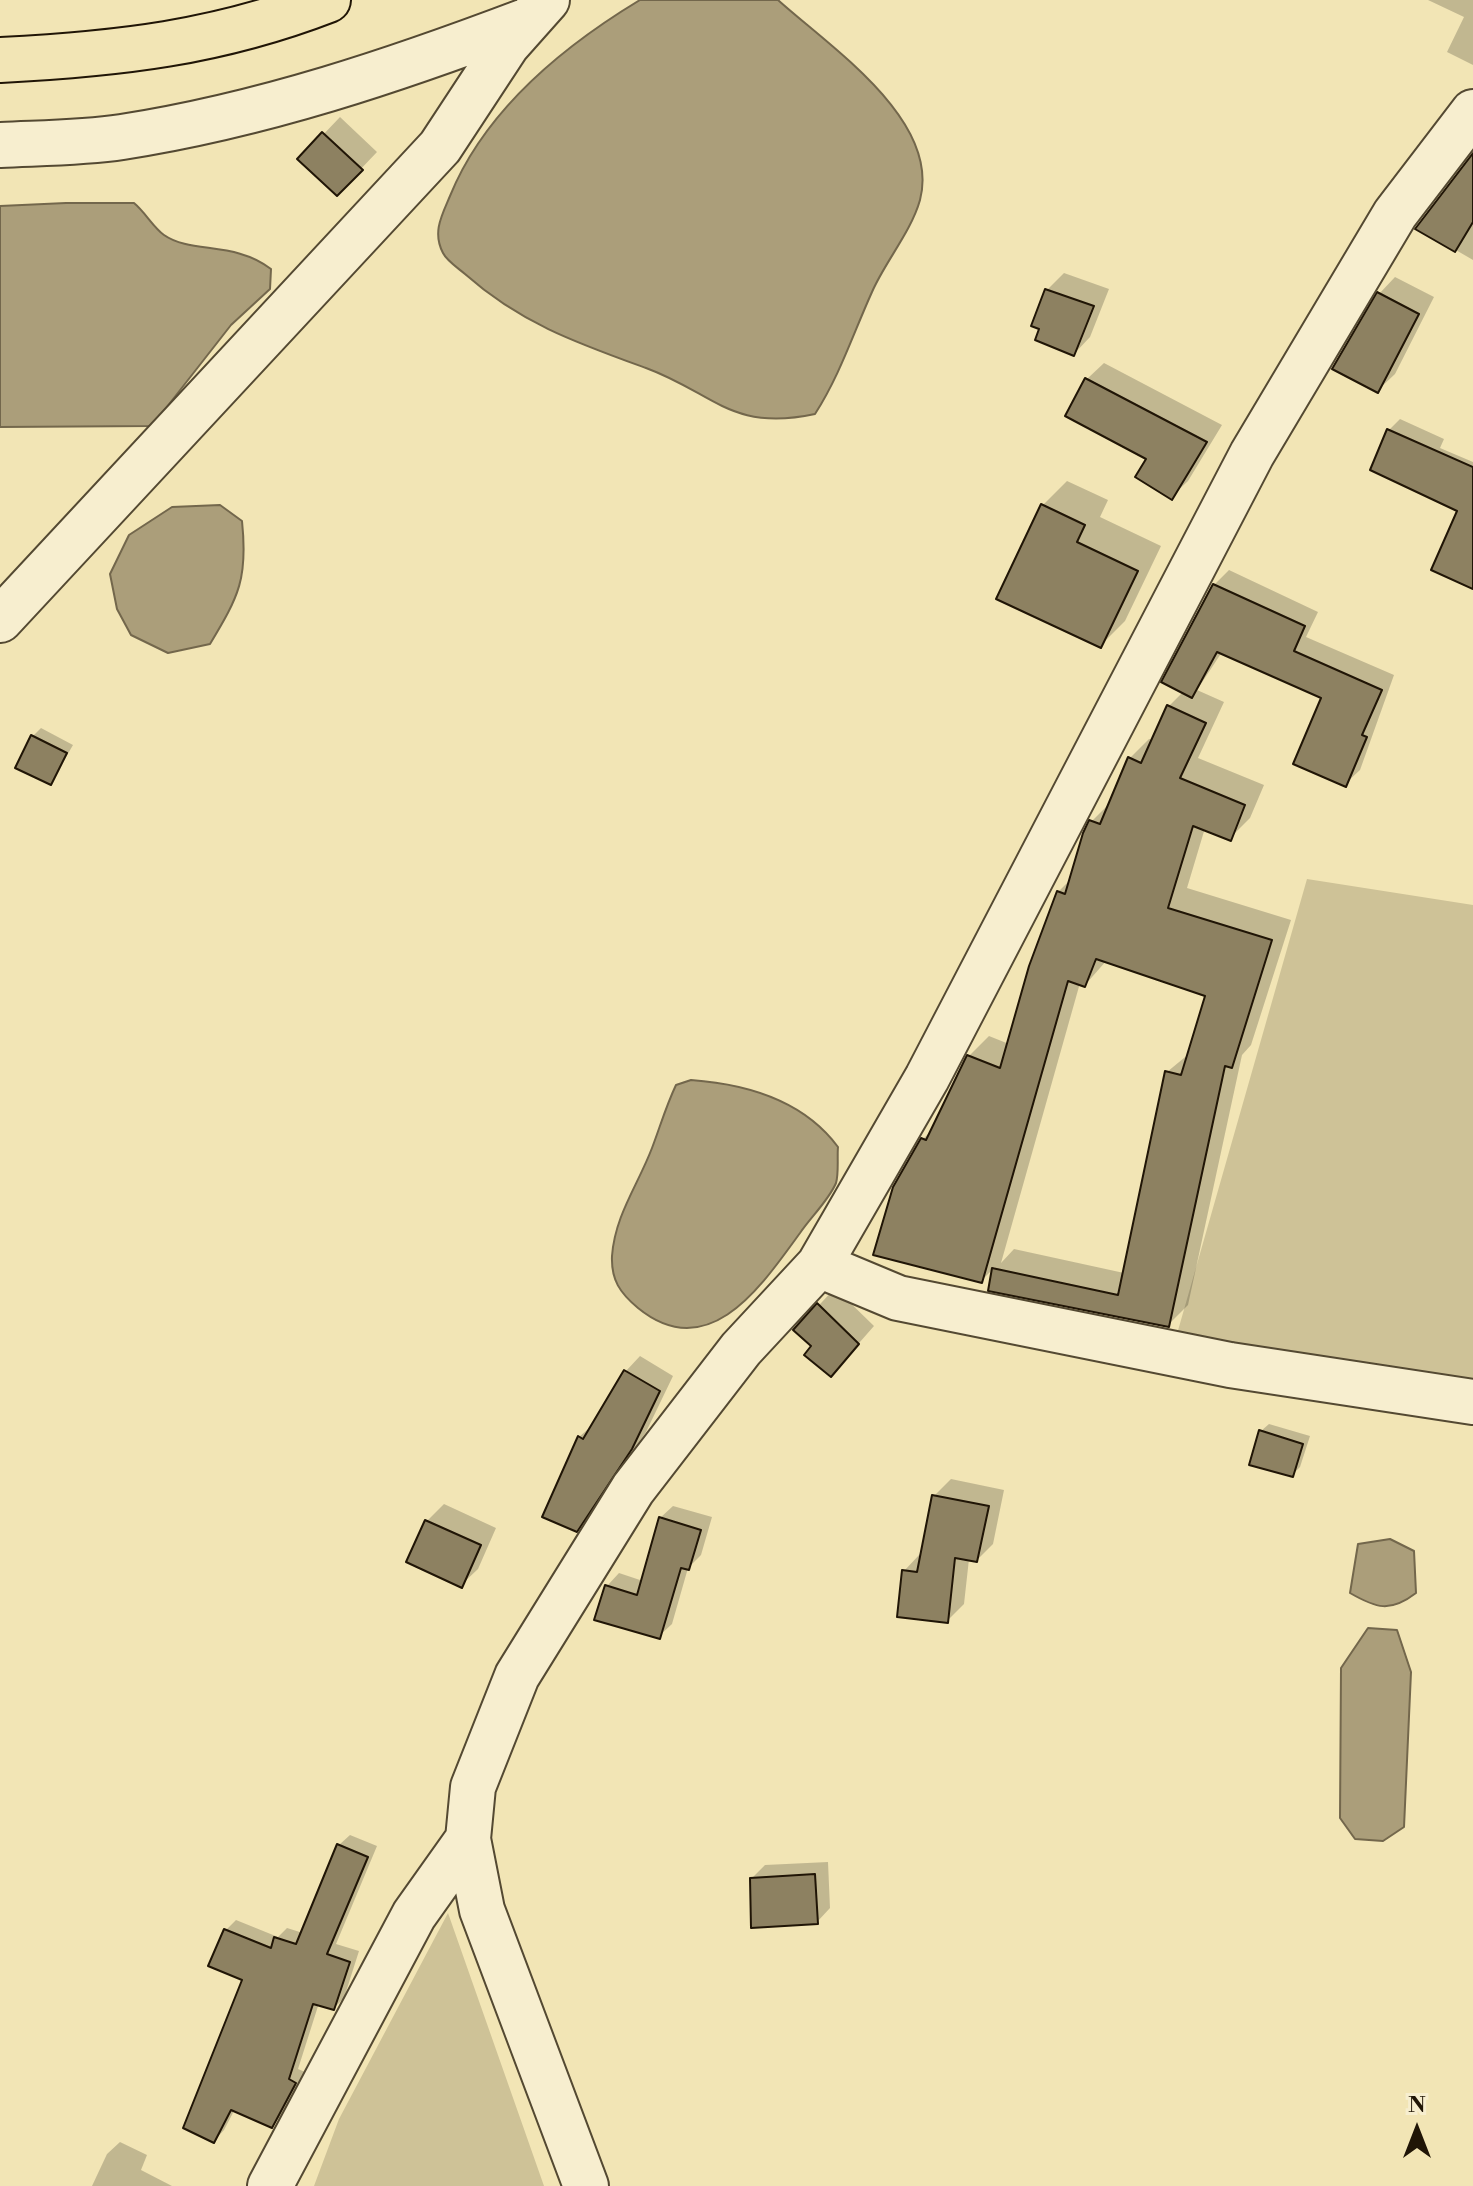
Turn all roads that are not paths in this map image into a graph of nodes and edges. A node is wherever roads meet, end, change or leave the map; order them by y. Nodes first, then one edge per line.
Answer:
1 (328, 0) edge
2 (538, 10) edge
3 (0, 60) edge
4 (1473, 112) edge
5 (0, 145) edge
6 (0, 620) edge
7 (819, 1265) junction
8 (1473, 1402) edge
9 (468, 1839) junction
10 (270, 2186) edge
11 (586, 2186) edge

1 - 3 main road
2 - 5 street
2 - 6 street
4 - 7 street
7 - 8 street
7 - 9 street
9 - 10 street
9 - 11 street

